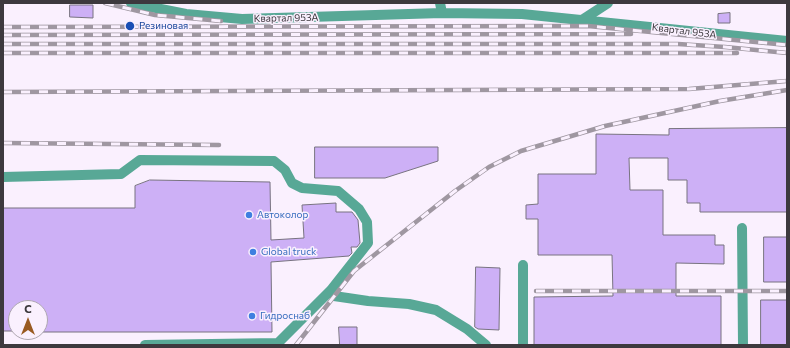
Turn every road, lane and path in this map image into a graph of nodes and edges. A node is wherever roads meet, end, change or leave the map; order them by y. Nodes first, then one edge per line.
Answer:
1 (131, 3) edge
2 (608, 3) edge
3 (441, 8) edge
4 (582, 20) junction
5 (787, 41) edge
6 (3, 177) edge
7 (742, 228) dead end
8 (523, 265) dead end
9 (331, 290) junction
10 (145, 345) edge
11 (486, 345) edge
12 (523, 345) edge
13 (742, 345) edge

1 - 3 street, Квартал 953А
2 - 4 street
3 - 4 street, Квартал 953А
4 - 5 street, Квартал 953А
6 - 9 street
7 - 13 street
8 - 12 street
9 - 10 street
9 - 11 street

